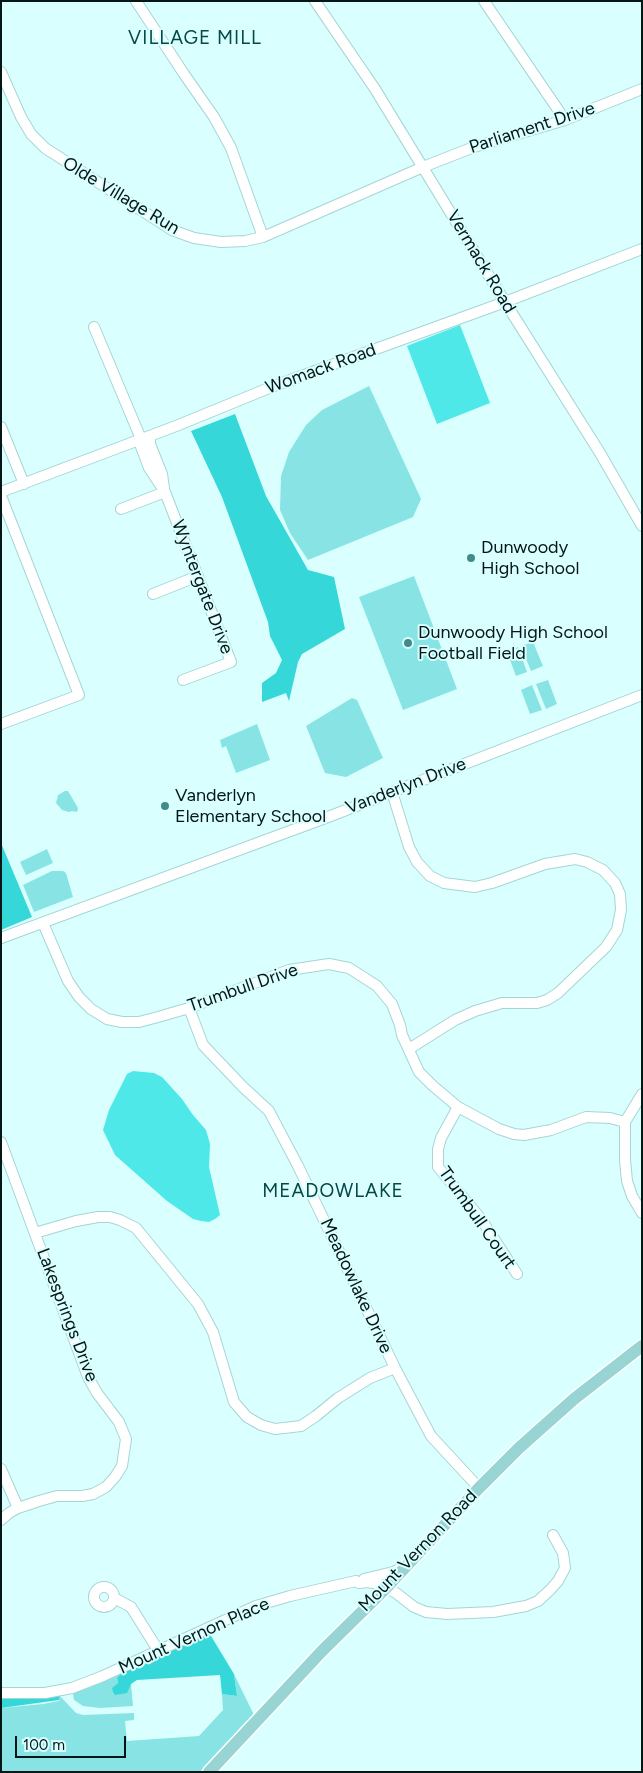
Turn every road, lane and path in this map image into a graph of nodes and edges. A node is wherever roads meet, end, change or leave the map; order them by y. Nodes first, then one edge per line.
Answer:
1 (136, 1) edge
2 (315, 1) edge
3 (484, 1) edge
4 (1, 72) edge
5 (642, 89) edge
6 (564, 120) junction
7 (423, 166) junction
8 (263, 237) junction
9 (642, 249) edge
10 (505, 302) junction
11 (94, 327) dead end
12 (1, 427) edge
13 (142, 439) junction
14 (24, 484) junction
15 (165, 492) junction
16 (1, 494) edge
17 (121, 509) dead end
18 (642, 526) edge
19 (198, 576) junction
20 (152, 594) dead end
21 (183, 680) dead end
22 (642, 694) edge
23 (1, 724) edge
24 (392, 792) junction
25 (43, 923) junction
26 (1, 938) edge
27 (189, 1008) junction
28 (409, 1049) junction
29 (642, 1094) edge
30 (458, 1107) junction
31 (626, 1122) junction
32 (1, 1142) edge
33 (642, 1213) edge
34 (35, 1233) junction
35 (517, 1274) dead end
36 (642, 1346) edge
37 (394, 1368) junction
38 (1, 1468) edge
39 (479, 1488) junction
40 (18, 1508) junction
41 (1, 1520) edge
42 (553, 1535) dead end
43 (407, 1565) junction
44 (357, 1582) junction
45 (386, 1588) junction
46 (114, 1598) dead end
47 (368, 1604) junction
48 (158, 1650) junction
49 (1, 1693) edge
50 (209, 1772) edge

1 - 8 street
2 - 7 street, Vermack Road
3 - 6 street
4 - 8 street, Olde Village Run
5 - 6 street, Parliament Drive
6 - 7 street, Parliament Drive
7 - 8 street, Olde Village Run
7 - 10 street, Vermack Road
9 - 10 street, Womack Road
10 - 13 street, Womack Road
10 - 18 street, Vermack Road
11 - 13 street, Wyntergate Drive
12 - 14 street
13 - 14 street, Womack Road
13 - 15 street, Wyntergate Drive
14 - 16 street, Womack Road
15 - 17 street
15 - 19 street, Wyntergate Drive
16 - 23 street
19 - 20 street
19 - 21 street, Wyntergate Drive
22 - 24 street, Vanderlyn Drive
24 - 25 street, Vanderlyn Drive
24 - 28 street
25 - 26 street, Vanderlyn Drive
25 - 27 street, Trumbull Drive
27 - 28 street, Trumbull Drive
27 - 37 street, Meadowlake Drive
28 - 30 street, Trumbull Drive
29 - 31 street
30 - 31 street, Trumbull Drive
30 - 35 street, Trumbull Court
31 - 33 street
32 - 34 street, Lakesprings Drive
34 - 37 street
34 - 40 street, Lakesprings Drive
36 - 39 main road, Mount Vernon Road
37 - 39 street, Meadowlake Drive
38 - 40 street
39 - 43 main road, Mount Vernon Road
40 - 41 street, Lakesprings Drive
42 - 45 street
43 - 44 street
43 - 45 main road, Mount Vernon Road
44 - 45 street, Mount Vernon Place
44 - 47 street
44 - 48 street, Mount Vernon Place
45 - 47 main road, Mount Vernon Road
46 - 48 street
47 - 50 main road, Mount Vernon Road
48 - 49 street, Mount Vernon Place

